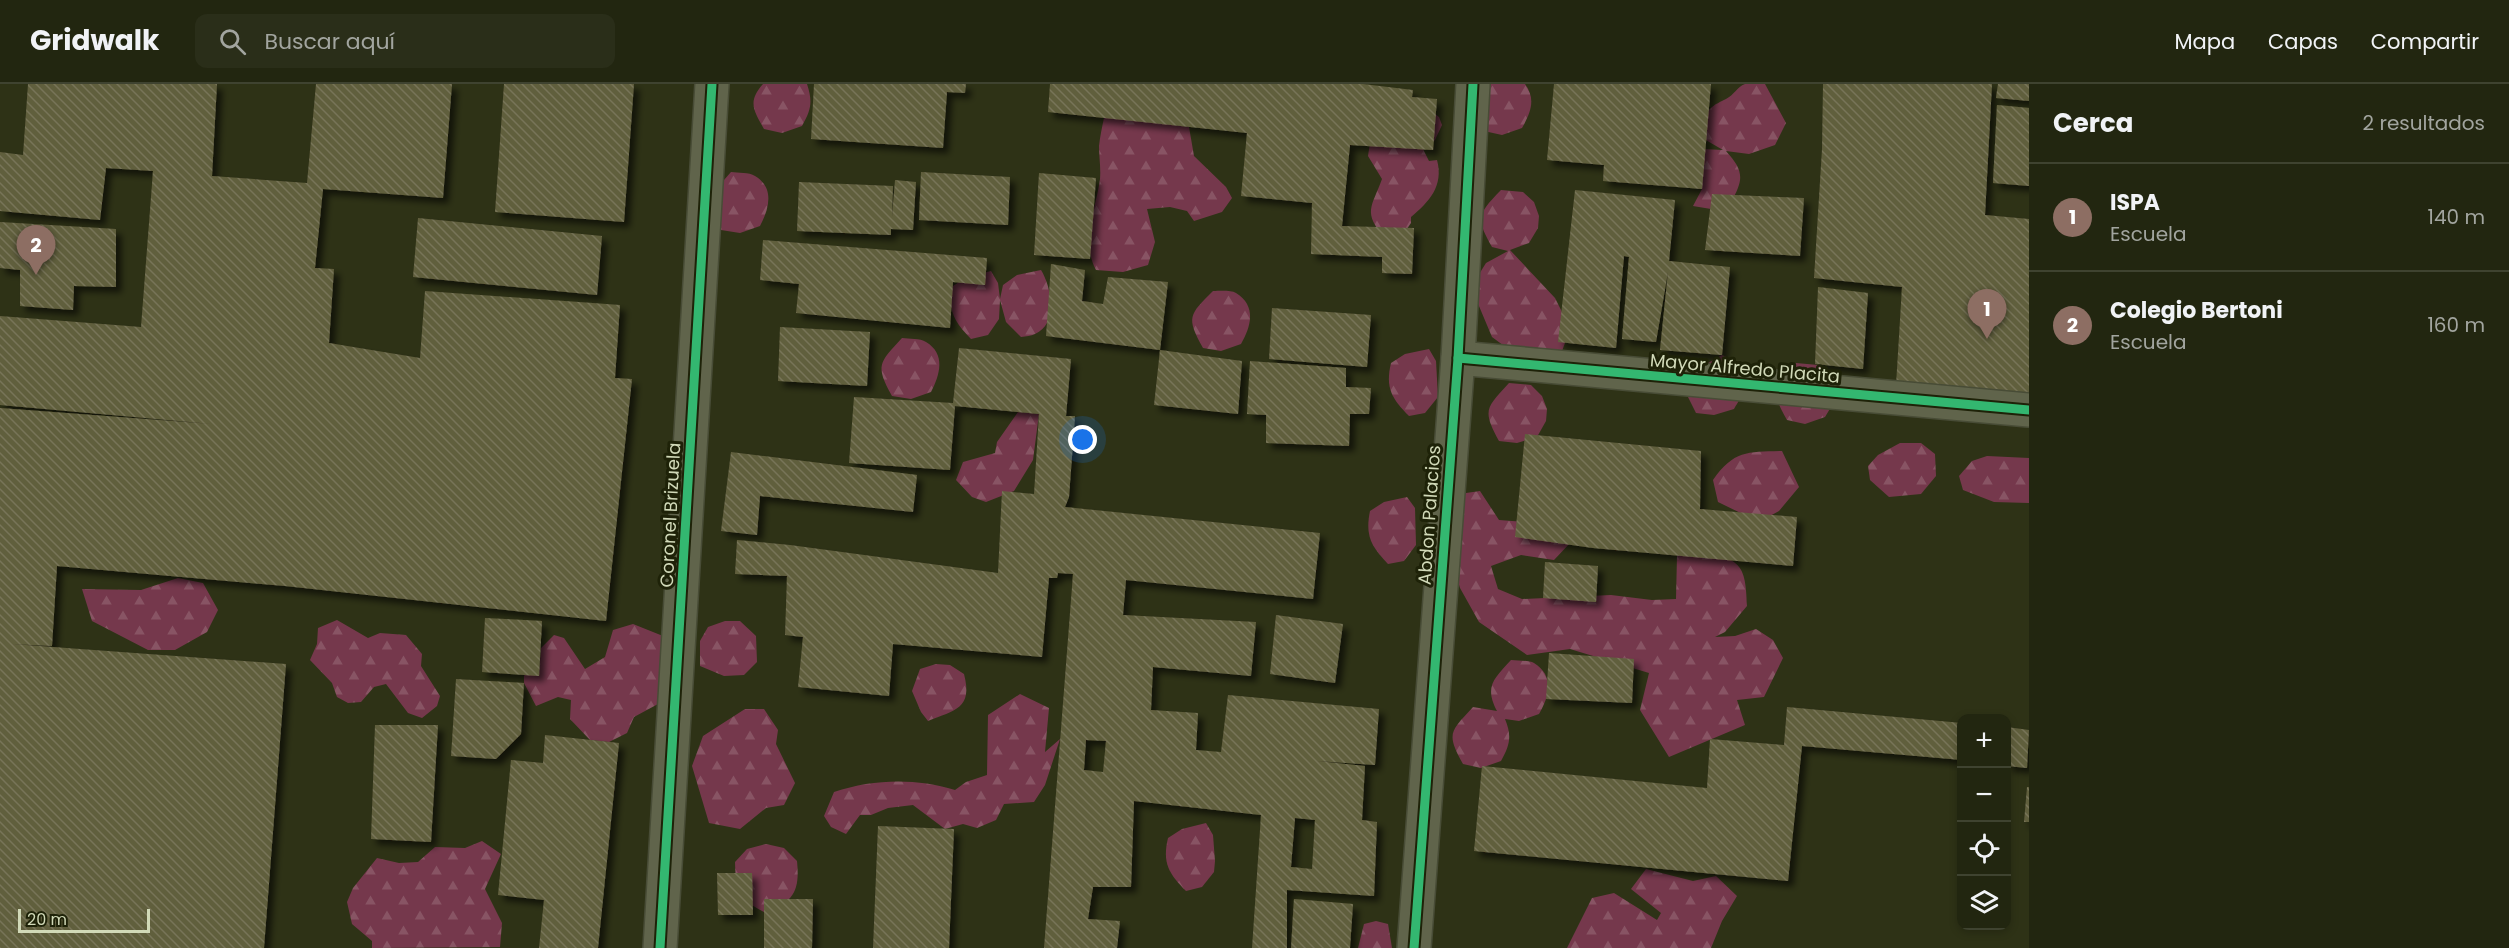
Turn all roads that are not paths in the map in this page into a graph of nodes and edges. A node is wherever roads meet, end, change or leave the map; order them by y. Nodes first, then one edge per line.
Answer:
1 (712, 84) edge
2 (1473, 84) edge
3 (1458, 358) junction
4 (2029, 410) edge
5 (660, 948) edge
6 (1414, 948) edge

1 - 5 street, Coronel Brizuela
2 - 3 street, Abdon Palacios
3 - 4 street, Mayor Alfredo Placita
3 - 6 street, Abdon Palacios

